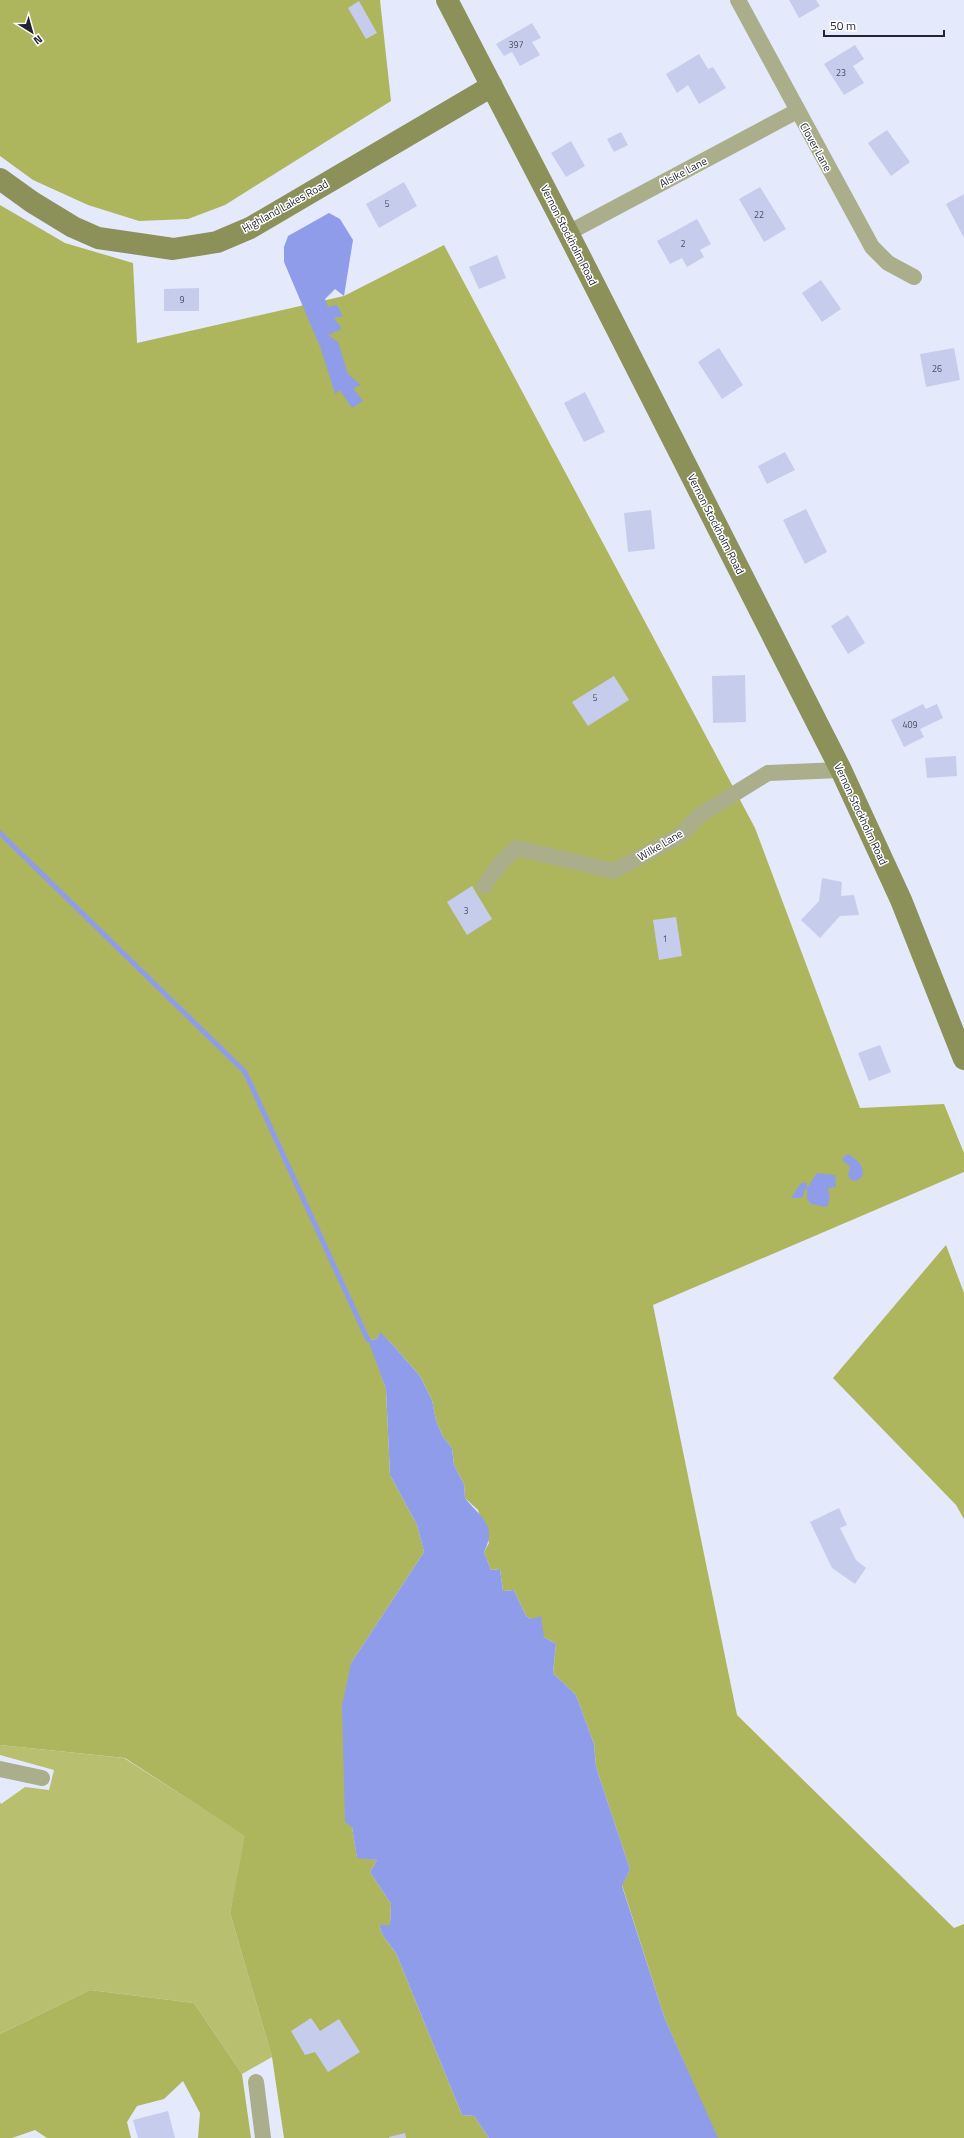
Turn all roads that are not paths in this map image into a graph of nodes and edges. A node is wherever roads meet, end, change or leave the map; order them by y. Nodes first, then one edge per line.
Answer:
1 (447, 0) edge
2 (738, 0) edge
3 (492, 86) junction
4 (797, 112) junction
5 (0, 179) edge
6 (568, 233) junction
7 (914, 277) dead end
8 (841, 770) junction
9 (484, 886) dead end
10 (964, 1059) edge
11 (0, 1769) edge
12 (42, 1778) dead end
13 (256, 2082) dead end
14 (263, 2138) edge

1 - 3 main road, Vernon Stockholm Road
2 - 4 street, Clover Lane
3 - 5 main road, Highland Lakes Road
3 - 6 main road, Vernon Stockholm Road
4 - 6 street, Alsike Lane
4 - 7 street, Clover Lane
6 - 8 main road, Vernon Stockholm Road
8 - 9 street, Wilke Lane
8 - 10 main road, Vernon Stockholm Road
11 - 12 street
13 - 14 street

